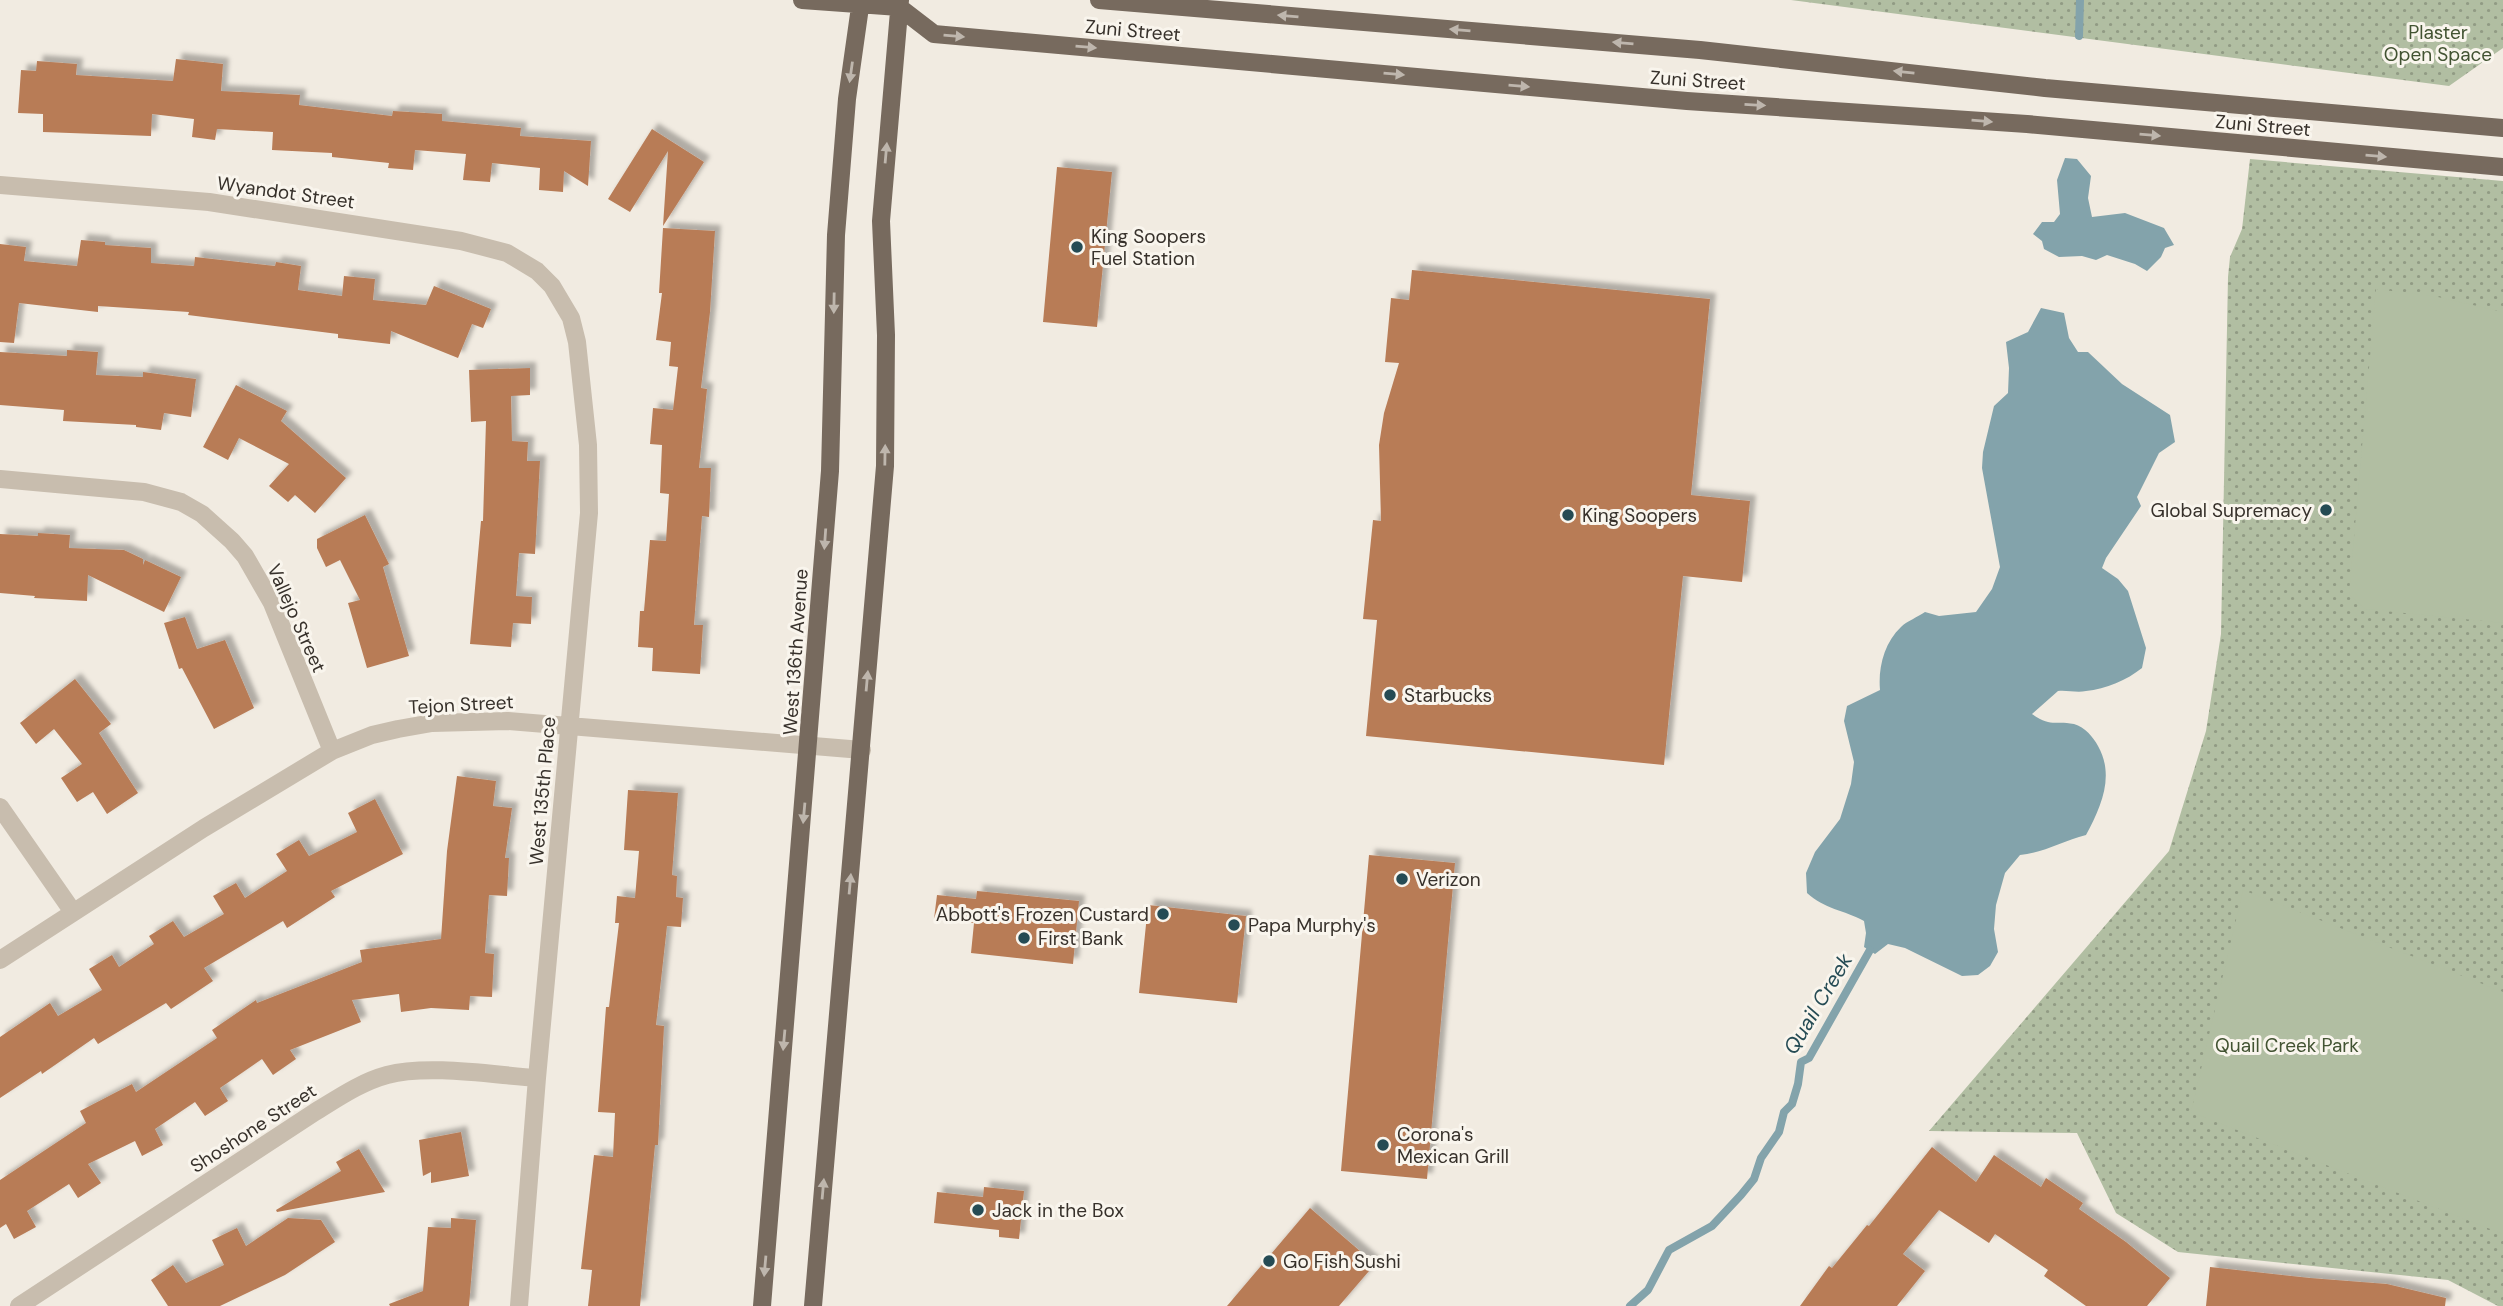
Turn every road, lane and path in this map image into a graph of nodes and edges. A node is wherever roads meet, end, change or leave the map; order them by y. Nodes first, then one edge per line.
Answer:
1 (802, 0) edge
2 (1099, 0) edge
3 (860, 2) edge
4 (903, 2) edge
5 (2503, 128) edge
6 (2503, 167) edge
7 (0, 185) edge
8 (552, 286) joint
9 (0, 479) edge
10 (569, 725) junction
11 (809, 745) junction
12 (862, 750) junction
13 (331, 751) junction
14 (0, 807) edge
15 (73, 912) junction
16 (0, 960) edge
17 (537, 1078) junction
18 (19, 1306) edge
19 (519, 1306) edge
20 (762, 1306) edge
21 (813, 1306) edge

1 - 3 main road
5 -> 2 main road, Zuni Street
3 - 4 main road
3 -> 11 main road, West 136th Avenue
4 -> 6 main road, Zuni Street
12 -> 4 main road
7 - 8 street, Wyandot Street
8 - 10 street, West 135th Place
9 - 13 street, Vallejo Street
10 - 11 street, Tejon Street
10 - 13 street, Tejon Street
10 - 17 street, West 135th Place
11 - 12 street, Tejon Street
11 -> 20 main road, West 136th Avenue
21 -> 12 main road
13 - 15 street, Tejon Street
14 - 15 street
15 - 16 street, Tejon Street
17 - 18 street, Shoshone Street
17 - 19 street, West 135th Place

